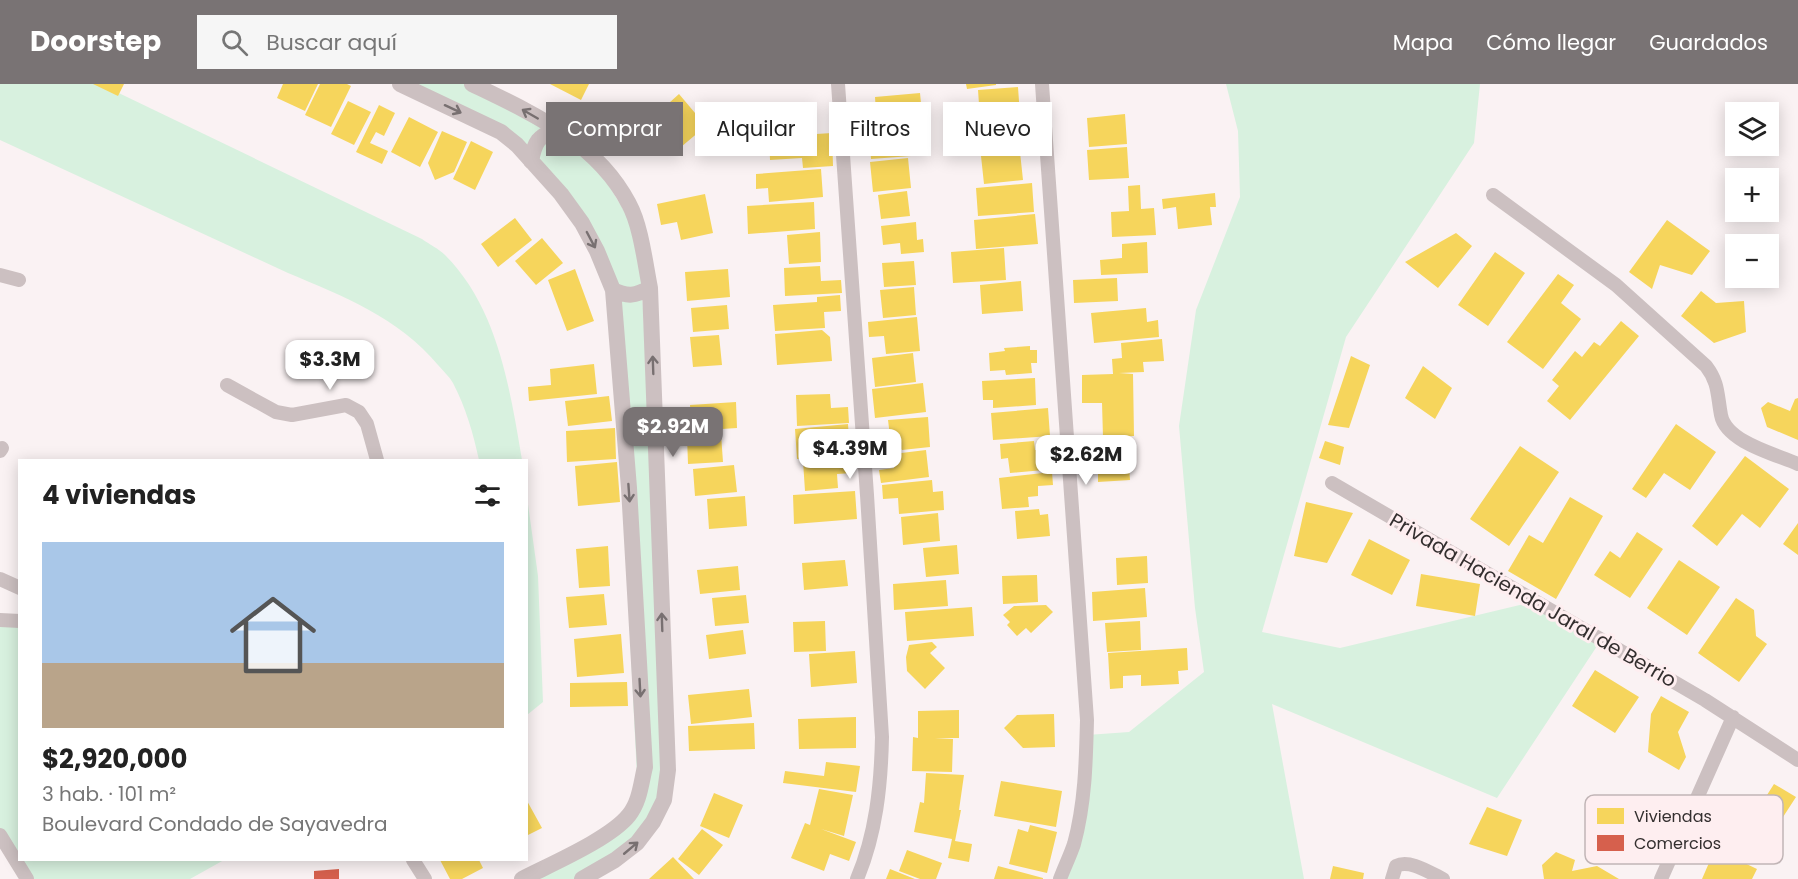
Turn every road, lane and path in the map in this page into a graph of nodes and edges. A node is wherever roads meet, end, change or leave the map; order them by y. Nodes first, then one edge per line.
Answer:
1 (400, 84) edge
2 (472, 84) edge
3 (838, 84) edge
4 (1042, 84) edge
5 (546, 123) edge
6 (546, 133) edge
7 (593, 156) edge
8 (531, 161) junction
9 (1492, 195) dead end
10 (0, 275) edge
11 (19, 280) dead end
12 (650, 288) junction
13 (613, 290) junction
14 (227, 385) dead end
15 (377, 459) edge
16 (1798, 464) edge
17 (1332, 483) dead end
18 (0, 579) edge
19 (18, 587) edge
20 (0, 620) edge
21 (18, 621) edge
22 (1733, 717) junction
23 (1798, 760) edge
24 (1698, 795) edge
25 (0, 835) edge
26 (415, 861) edge
27 (1668, 864) edge
28 (27, 879) edge
29 (425, 879) edge
30 (522, 879) edge
31 (582, 879) edge
32 (857, 879) edge
33 (1060, 879) edge
34 (1392, 879) edge
35 (1443, 879) edge
36 (1661, 879) edge

1 -> 8 street
5 -> 2 street
3 - 32 street
4 - 33 street
6 - 8 street
7 - 12 street
8 -> 13 street
9 - 16 street
10 - 11 street
12 - 13 street
31 -> 12 street
13 -> 30 street
14 - 15 street
17 - 22 street, Privada Hacienda Jaral de Berrio
18 - 19 street
20 - 21 street
22 - 23 street, Privada Hacienda Jaral de Berrio
22 - 24 street
25 - 28 street
26 - 29 street
27 - 36 street
34 - 35 street

